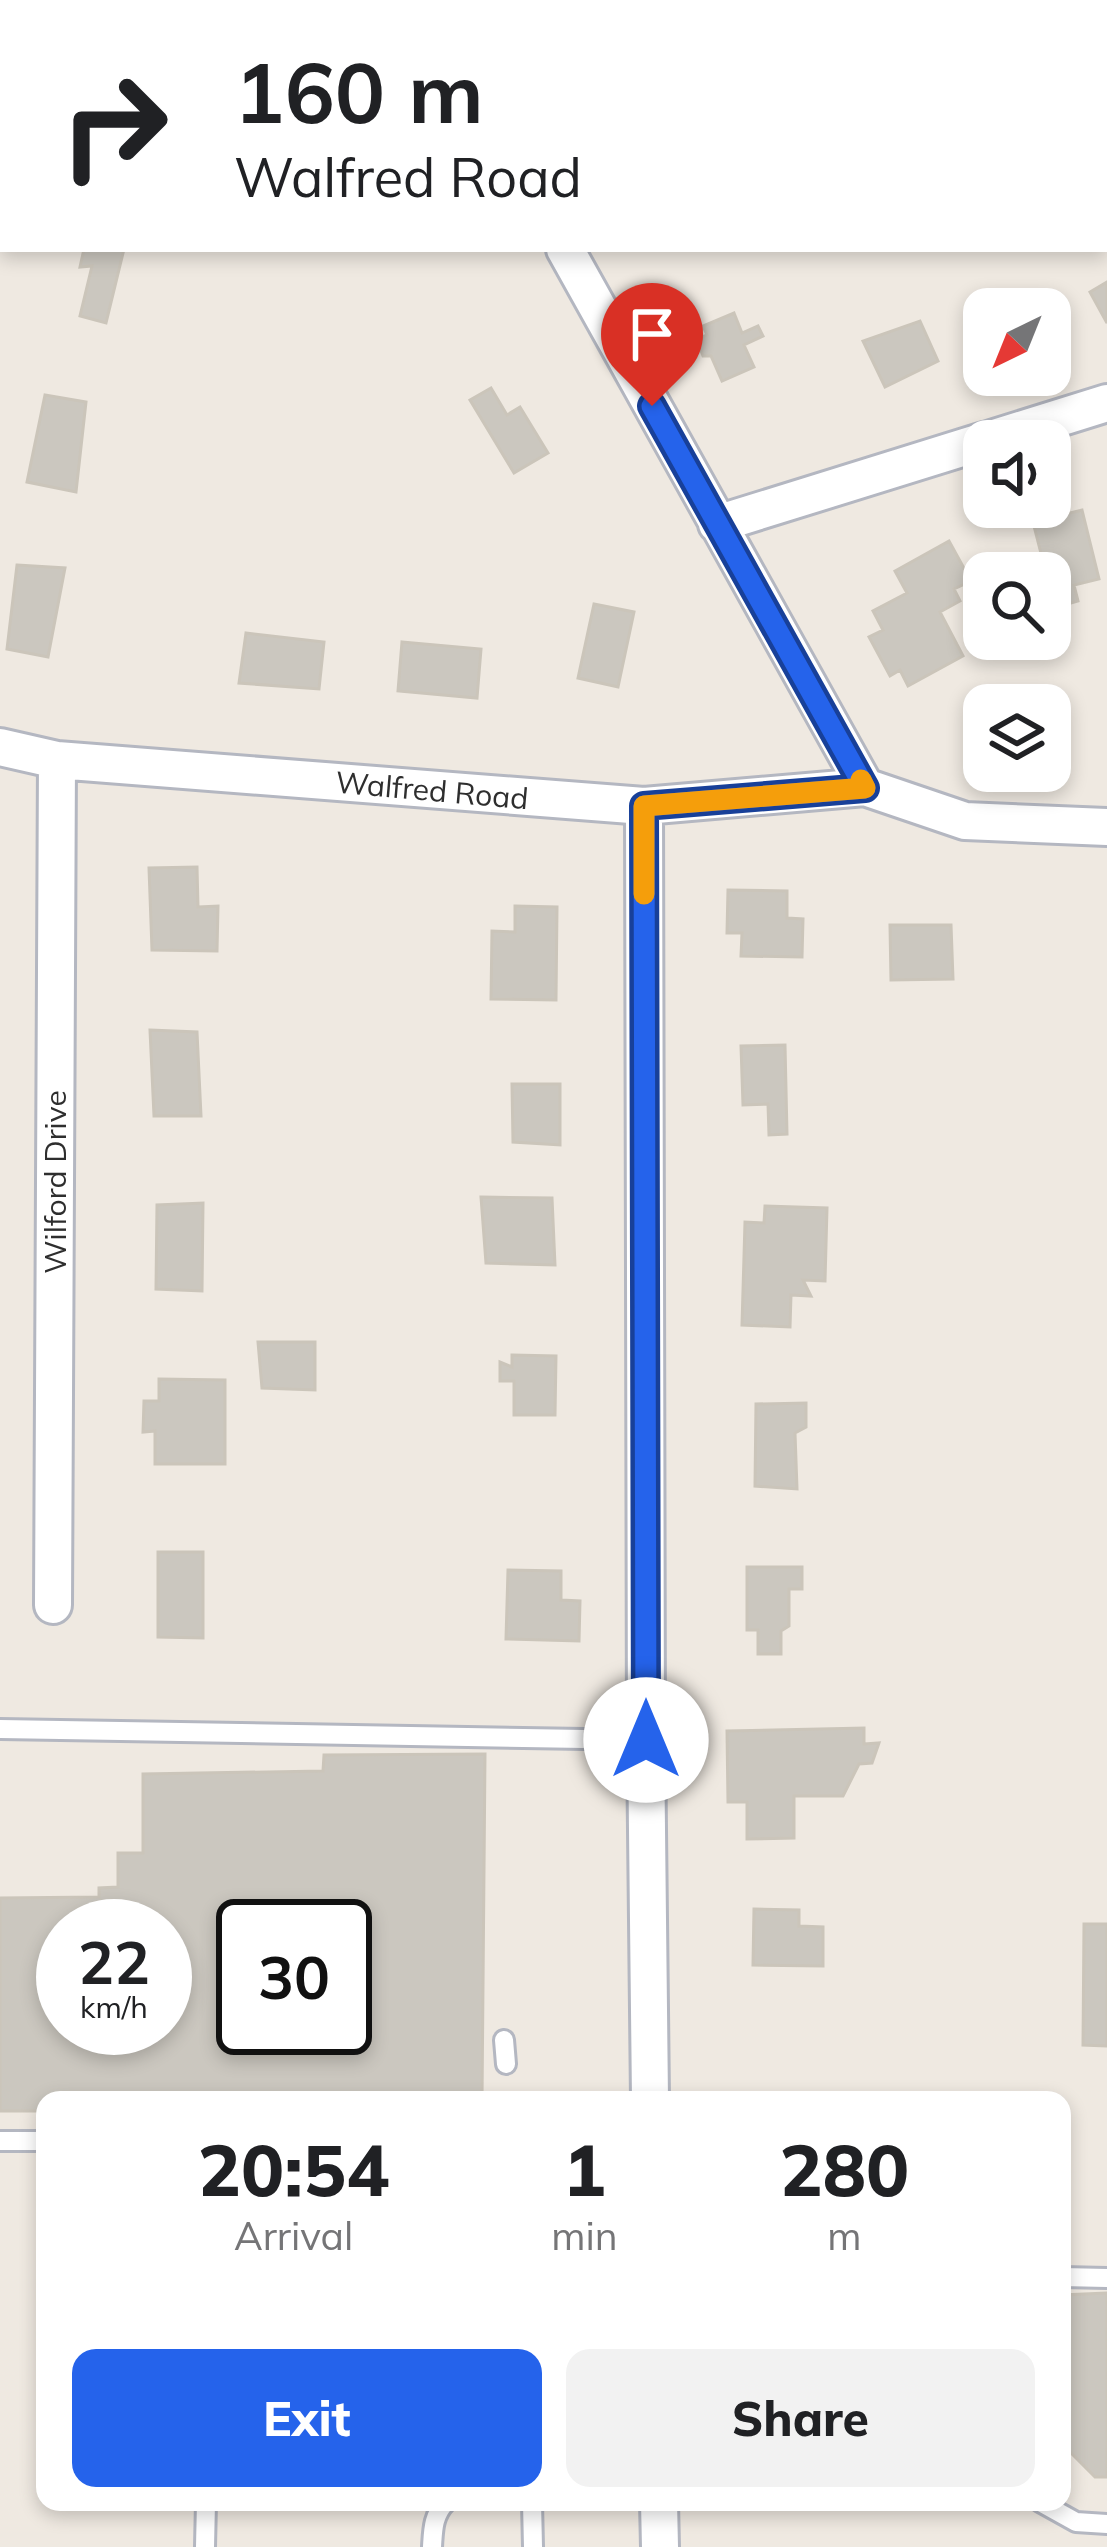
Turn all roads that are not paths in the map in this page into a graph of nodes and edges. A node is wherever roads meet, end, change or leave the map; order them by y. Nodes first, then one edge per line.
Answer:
1 (567, 252) edge
2 (1107, 403) edge
3 (1052, 420) edge
4 (963, 448) edge
5 (717, 524) junction
6 (0, 747) edge
7 (57, 760) junction
8 (865, 788) junction
9 (644, 806) junction
10 (1107, 827) edge
11 (53, 1605) dead end
12 (0, 1729) edge
13 (646, 1740) junction
14 (504, 2040) dead end
15 (506, 2064) dead end
16 (650, 2091) edge
17 (0, 2141) edge
18 (36, 2141) edge
19 (1071, 2277) edge
20 (1107, 2278) edge
21 (206, 2511) edge
22 (435, 2511) edge
23 (438, 2511) edge
24 (532, 2511) edge
25 (659, 2511) edge
26 (1056, 2511) edge
27 (1107, 2524) edge
28 (433, 2525) junction
29 (205, 2547) edge
30 (431, 2547) edge
31 (533, 2547) edge
32 (660, 2547) edge

1 - 5 street
2 - 3 street
4 - 5 street
5 - 8 street
6 - 7 street, Walfred Road
7 - 9 street, Walfred Road
7 - 11 street, Wilford Drive
8 - 9 street, Walfred Road
8 - 10 street
9 - 13 street
12 - 13 lane
13 - 16 street
14 - 15 lane
17 - 18 lane
19 - 20 lane
21 - 29 lane
22 - 28 lane
23 - 28 lane
24 - 31 lane
25 - 32 street
26 - 27 lane
28 - 30 lane

